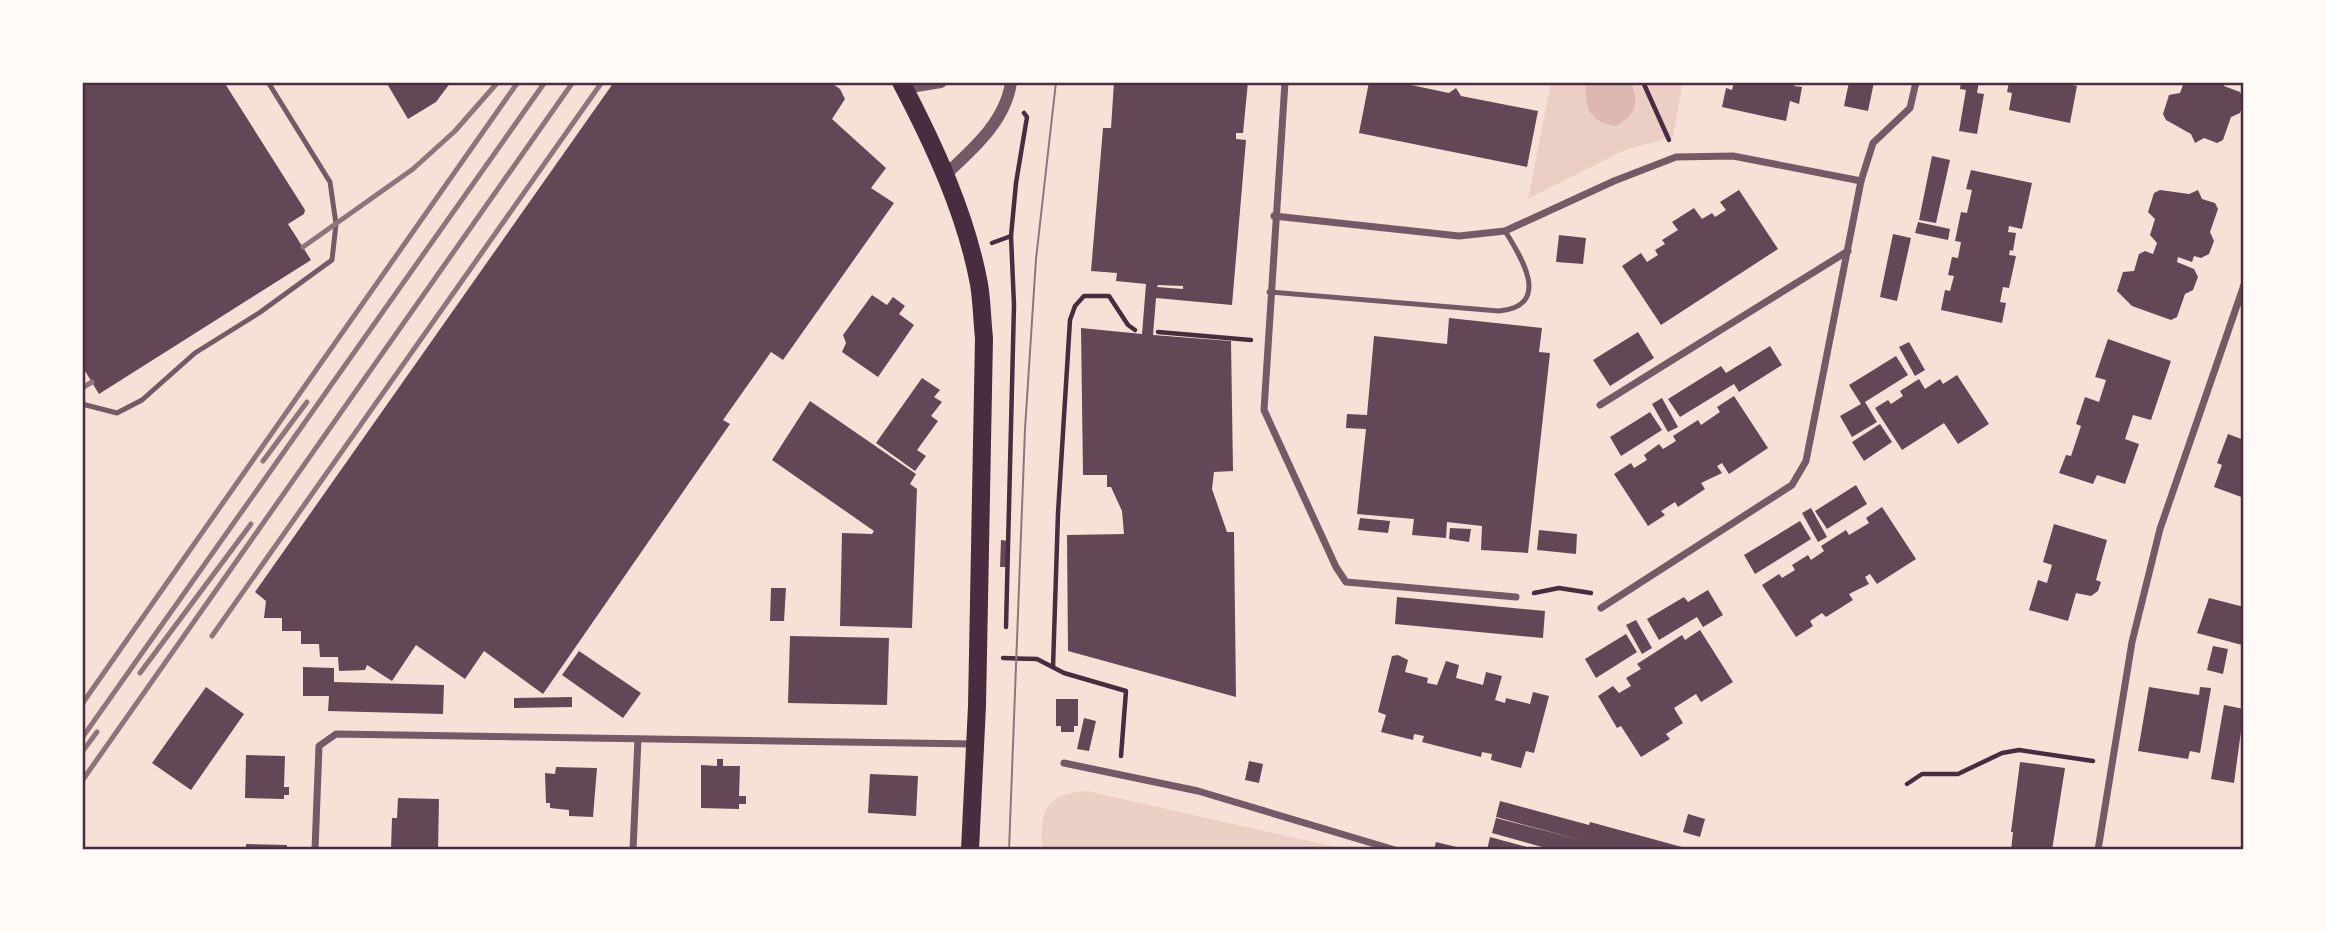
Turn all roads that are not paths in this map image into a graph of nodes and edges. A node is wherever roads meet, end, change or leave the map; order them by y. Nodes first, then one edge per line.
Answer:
1 (268, 82) edge
2 (941, 82) edge
3 (1285, 82) edge
4 (1916, 82) edge
5 (902, 85) edge
6 (1011, 86) edge
7 (945, 175) junction
8 (1861, 181) junction
9 (1274, 216) junction
10 (1505, 231) junction
11 (1847, 251) junction
12 (2244, 285) edge
13 (1269, 292) junction
14 (82, 404) edge
15 (1600, 405) dead end
16 (1516, 597) dead end
17 (1601, 608) dead end
18 (638, 739) junction
19 (974, 744) junction
20 (1064, 763) dead end
21 (316, 850) edge
22 (633, 850) edge
23 (970, 850) edge
24 (1395, 850) edge
25 (2098, 850) edge

1 - 14 lane
2 - 5 street
3 - 9 street
4 - 8 street
5 - 7 main road
6 - 7 street
7 - 19 main road
8 - 10 street
8 - 11 street
9 - 10 street
9 - 13 street
10 - 13 lane
11 - 15 street
11 - 17 street
12 - 25 street
13 - 16 street
18 - 19 street
18 - 21 street
18 - 22 street
19 - 23 main road
20 - 24 street

